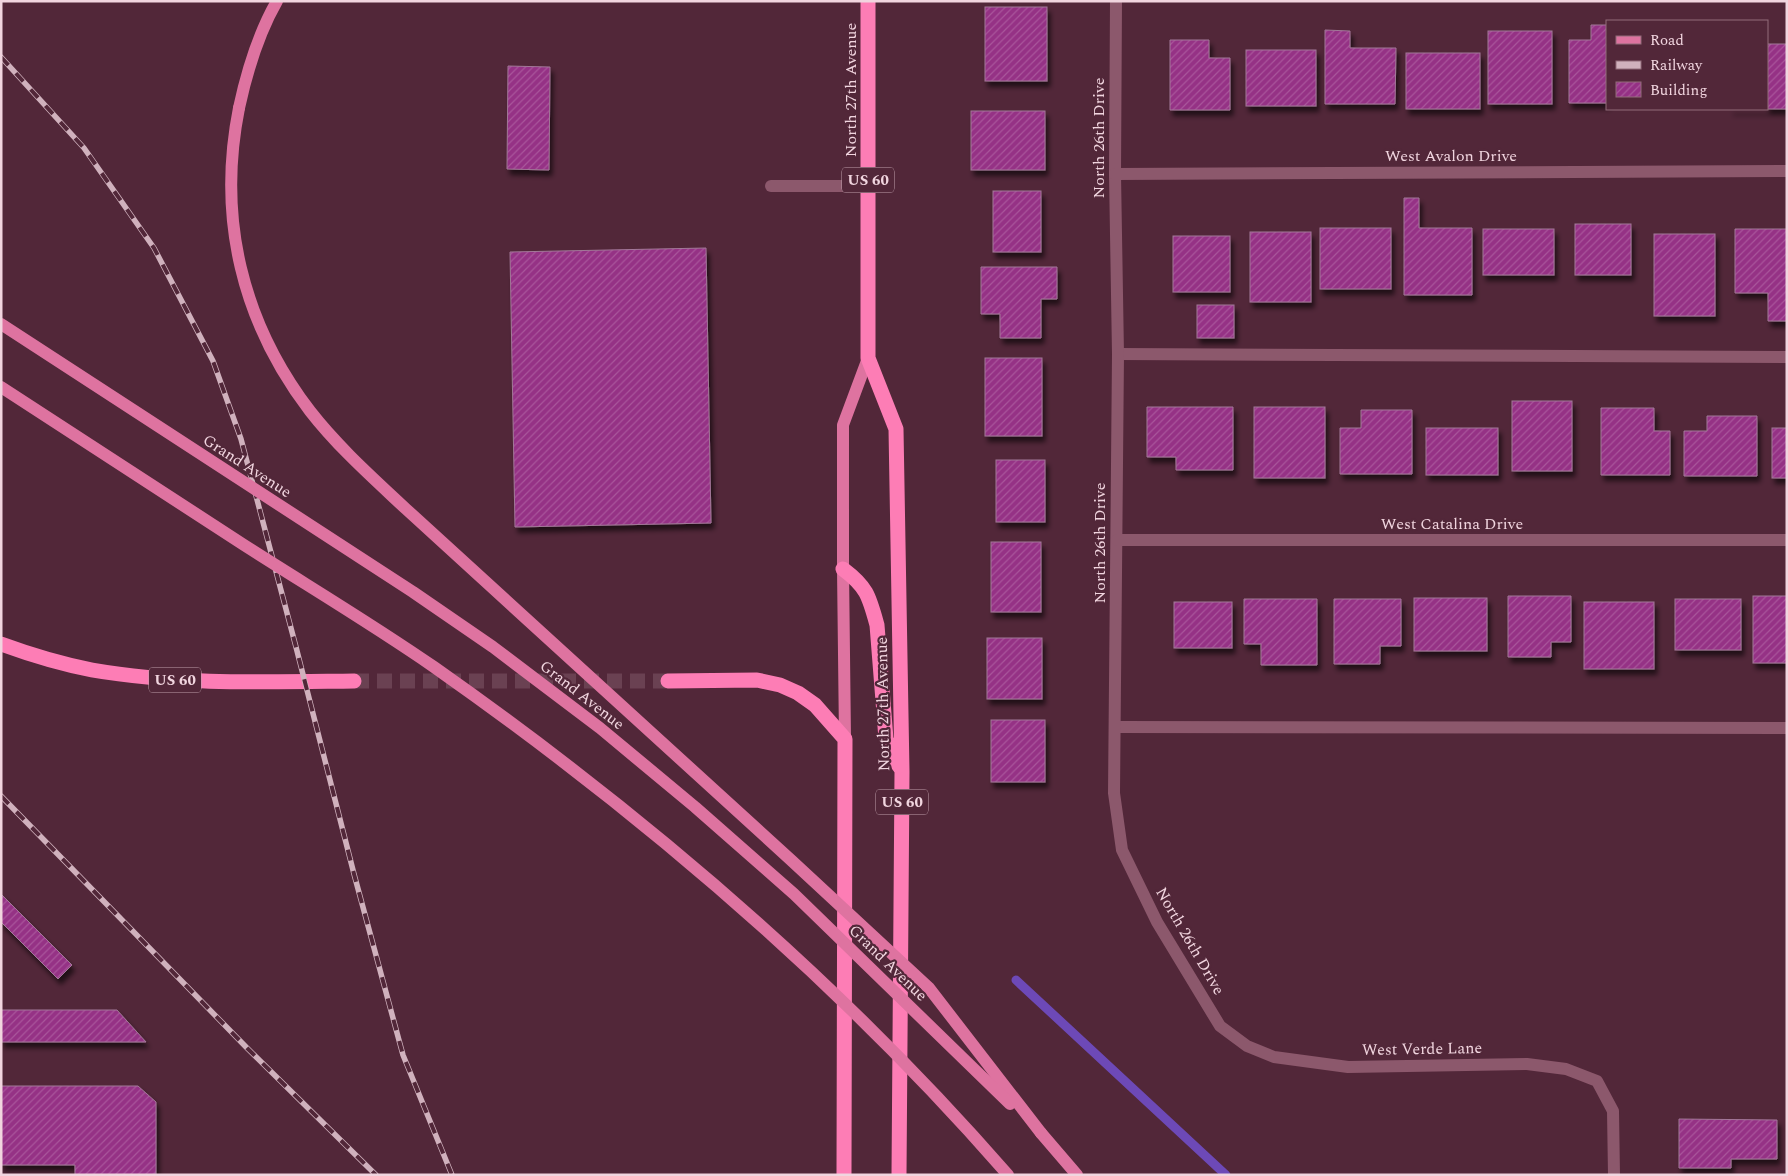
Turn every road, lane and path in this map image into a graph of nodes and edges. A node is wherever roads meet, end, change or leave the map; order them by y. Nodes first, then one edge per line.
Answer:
1 (277, 1) edge
2 (868, 1) edge
3 (1116, 1) edge
4 (1787, 171) edge
5 (1115, 174) junction
6 (771, 186) dead end
7 (868, 186) junction
8 (1, 324) edge
9 (1118, 354) junction
10 (1787, 357) edge
11 (868, 358) junction
12 (1, 387) edge
13 (1117, 540) junction
14 (1787, 540) edge
15 (842, 569) junction
16 (1, 644) edge
17 (354, 681) tunnel mouth
18 (668, 681) tunnel mouth
19 (1115, 727) junction
20 (1787, 728) edge
21 (845, 739) junction
22 (902, 772) junction
23 (1248, 1046) joint
24 (1041, 1133) junction
25 (844, 1175) edge
26 (899, 1175) edge
27 (1008, 1175) edge
28 (1077, 1175) edge
29 (1614, 1175) edge

1 - 24 main road, bridge
2 - 7 highway, North 27th Avenue / US 60
3 - 5 street, North 26th Drive
4 - 5 street, West Avalon Drive
5 - 9 street, North 26th Drive
6 - 7 street
7 - 11 highway, North 27th Avenue / US 60
8 - 24 main road, Grand Avenue, bridge
9 - 10 street
9 - 13 street, North 26th Drive
11 - 15 main road, North 27th Avenue
11 - 22 highway, North 27th Avenue / US 60
12 - 27 main road, bridge
13 - 14 street, West Catalina Drive
13 - 19 street, North 26th Drive
15 - 21 main road, North 27th Avenue
15 - 22 highway
16 - 17 highway, US 60
18 - 21 highway
19 - 20 street
19 - 23 street, North 26th Drive
21 - 25 highway, North 27th Avenue
22 - 26 highway, North 27th Avenue / US 60
23 - 29 street, West Verde Lane
24 - 28 main road, Grand Avenue

